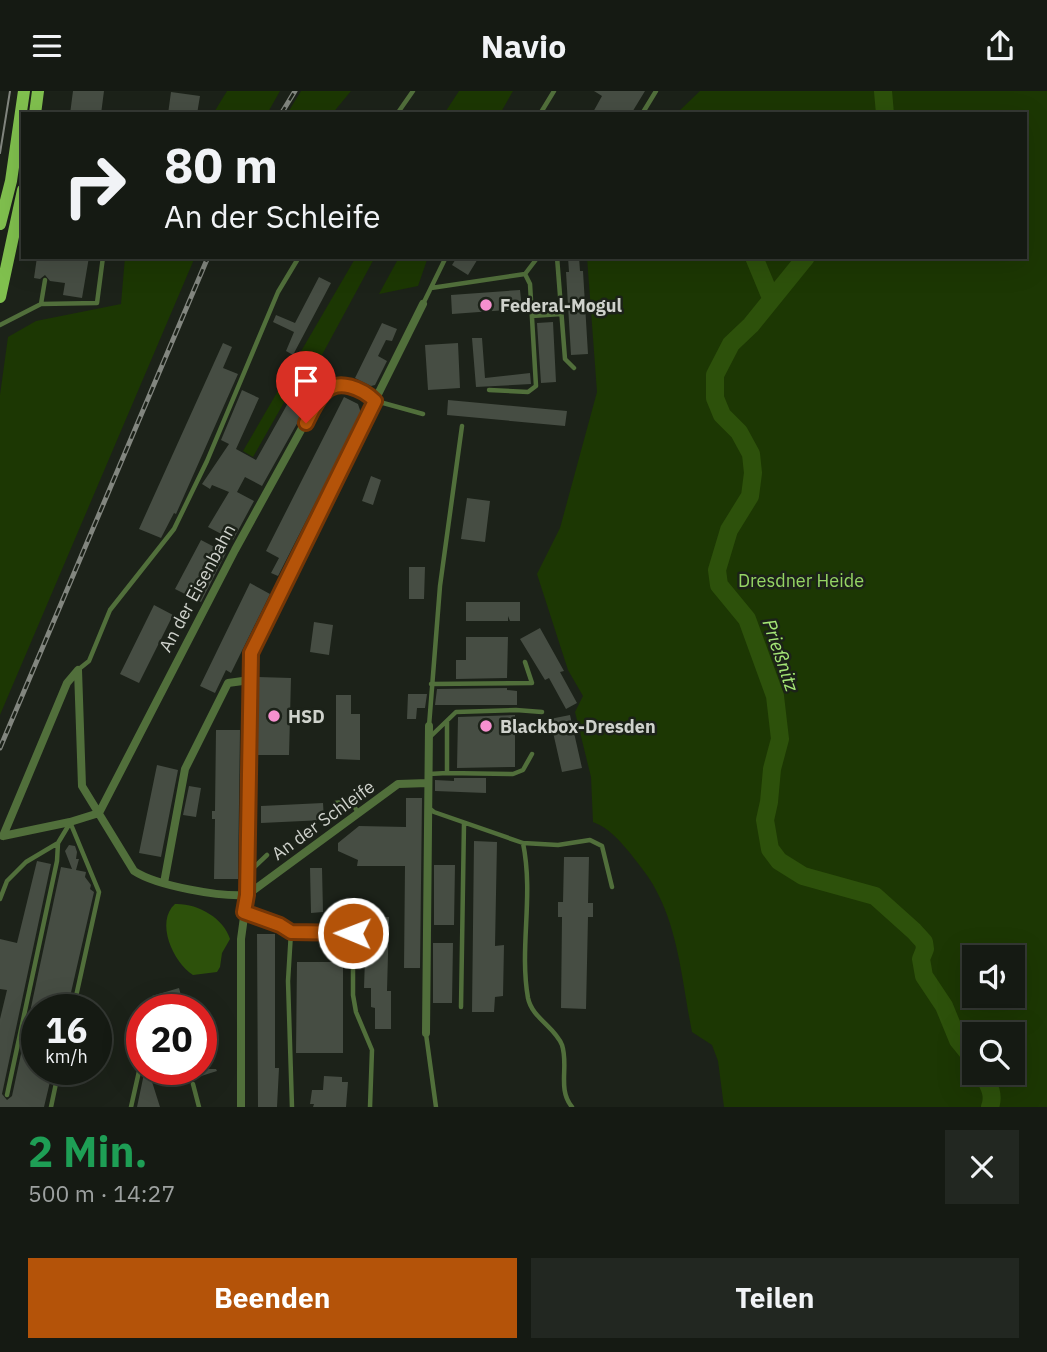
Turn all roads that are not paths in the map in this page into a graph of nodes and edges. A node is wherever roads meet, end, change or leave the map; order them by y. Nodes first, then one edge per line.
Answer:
1 (23, 91) edge
2 (38, 91) edge
3 (413, 91) edge
4 (554, 91) edge
5 (656, 91) edge
6 (35, 112) edge
7 (398, 112) edge
8 (541, 112) edge
9 (643, 112) edge
10 (11, 181) junction
11 (0, 193) edge
12 (21, 204) edge
13 (0, 222) edge
14 (15, 225) junction
15 (103, 259) edge
16 (298, 259) edge
17 (445, 259) edge
18 (536, 259) edge
19 (556, 259) edge
20 (525, 274) junction
21 (45, 280) dead end
22 (430, 288) junction
23 (0, 297) edge
24 (423, 303) joint
25 (41, 304) junction
26 (561, 314) junction
27 (532, 316) junction
28 (0, 325) edge
29 (574, 368) dead end
30 (489, 390) dead end
31 (375, 401) junction
32 (423, 414) dead end
33 (462, 426) dead end
34 (525, 662) dead end
35 (78, 670) junction
36 (250, 680) junction
37 (431, 684) junction
38 (542, 712) dead end
39 (447, 721) junction
40 (429, 726) joint
41 (429, 738) junction
42 (532, 754) dead end
43 (428, 773) junction
44 (447, 773) junction
45 (428, 783) junction
46 (335, 803) dead end
47 (428, 807) junction
48 (99, 813) junction
49 (359, 813) junction
50 (70, 822) junction
51 (464, 823) junction
52 (58, 843) junction
53 (523, 843) junction
54 (267, 855) dead end
55 (248, 874) junction
56 (164, 883) junction
57 (612, 887) dead end
58 (247, 895) junction
59 (0, 898) edge
60 (244, 912) junction
61 (291, 932) junction
62 (77, 994) edge
63 (461, 1007) dead end
64 (426, 1033) joint
65 (56, 1085) edge
66 (136, 1085) edge
67 (193, 1085) edge
68 (7, 1095) dead end
69 (51, 1107) edge
70 (131, 1107) edge
71 (199, 1107) edge
72 (241, 1107) edge
73 (292, 1107) edge
74 (370, 1107) edge
75 (436, 1107) edge
76 (572, 1107) edge

1 - 10 main road
2 - 6 main road
3 - 7 lane
4 - 8 lane
5 - 9 lane
10 - 11 street
10 - 13 main road
12 - 14 main road
13 - 14 street
14 - 23 main road
15 - 25 lane
16 - 35 lane
17 - 22 lane
18 - 20 lane
19 - 26 lane
20 - 22 lane
20 - 27 lane
21 - 25 lane
22 - 24 lane
24 - 31 street, An der Schleife
25 - 28 lane
26 - 27 lane
26 - 29 lane
27 - 30 lane
31 - 32 lane
31 - 36 street, An der Schleife
31 - 48 street, An der Eisenbahn
33 - 37 lane
34 - 37 lane
35 - 48 street
35 - 50 street
36 - 55 street, An der Schleife
36 - 56 street
37 - 40 lane
38 - 39 lane
39 - 41 lane
39 - 44 lane
40 - 41 street
41 - 43 street
42 - 44 lane
43 - 44 lane
43 - 45 street
45 - 47 street
45 - 49 street, An der Schleife
46 - 49 lane
47 - 51 lane
47 - 64 street
48 - 50 street
48 - 56 street
49 - 58 street, An der Schleife
50 - 52 lane
50 - 62 lane
51 - 53 lane
51 - 63 lane
52 - 59 lane
52 - 68 lane
53 - 57 lane
53 - 76 lane
54 - 55 lane
55 - 58 street, An der Schleife
56 - 58 street
58 - 60 street
60 - 61 lane
60 - 72 street
61 - 73 lane
61 - 74 lane
64 - 75 lane
65 - 69 lane
66 - 70 lane
67 - 71 lane

